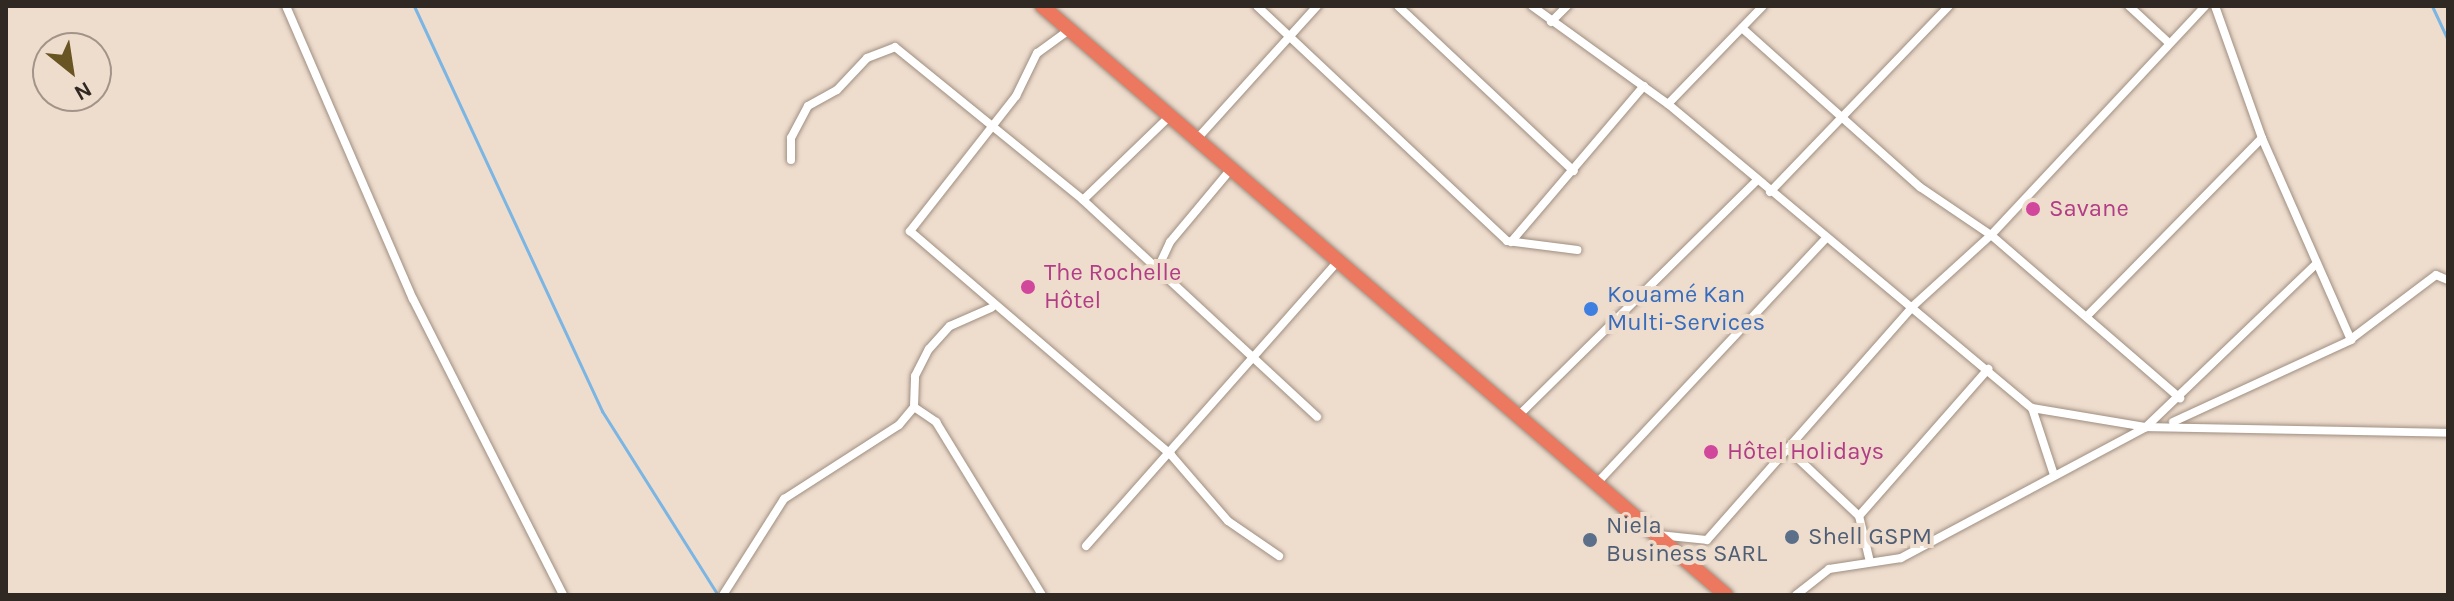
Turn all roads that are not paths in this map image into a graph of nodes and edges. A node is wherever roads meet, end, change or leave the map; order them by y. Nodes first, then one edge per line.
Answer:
1 (286, 6) edge
2 (1042, 6) edge
3 (1257, 6) edge
4 (1317, 6) edge
5 (1398, 6) edge
6 (1532, 6) edge
7 (1567, 6) edge
8 (1763, 6) edge
9 (2129, 6) edge
10 (2205, 6) edge
11 (2215, 6) edge
12 (1946, 7) edge
13 (1551, 22) junction
14 (1742, 28) junction
15 (1069, 30) junction
16 (1289, 37) junction
17 (2169, 43) junction
18 (1644, 86) junction
19 (1668, 104) junction
20 (1845, 114) junction
21 (1170, 116) junction
22 (989, 125) junction
23 (2262, 138) junction
24 (1196, 140) junction
25 (791, 160) dead end
26 (1231, 169) junction
27 (1574, 171) junction
28 (1757, 180) junction
29 (1770, 192) junction
30 (1083, 200) junction
31 (1991, 235) junction
32 (1825, 239) junction
33 (1511, 242) junction
34 (1577, 250) dead end
35 (1337, 262) junction
36 (2315, 265) junction
37 (1157, 270) junction
38 (2448, 280) edge
39 (1913, 306) junction
40 (991, 308) junction
41 (2088, 315) junction
42 (2351, 339) junction
43 (1254, 356) junction
44 (1988, 369) junction
45 (2180, 398) junction
46 (914, 407) junction
47 (2032, 408) junction
48 (1317, 417) dead end
49 (1517, 417) junction
50 (2169, 425) junction
51 (2146, 427) junction
52 (2448, 433) edge
53 (1789, 450) junction
54 (1171, 455) junction
55 (2053, 472) junction
56 (1595, 485) junction
57 (1859, 516) junction
58 (1653, 535) junction
59 (1086, 546) dead end
60 (1279, 556) dead end
61 (1870, 562) junction
62 (563, 595) edge
63 (723, 595) edge
64 (1042, 595) edge
65 (1726, 595) edge
66 (1796, 595) edge

1 - 62 street
2 - 15 highway
3 - 16 street
4 - 16 street
5 - 27 street
6 - 13 street
7 - 13 street
8 - 14 street
9 - 17 street
10 - 17 street
11 - 23 street
12 - 20 street
13 - 18 street
14 - 19 street
14 - 20 street
15 - 21 highway
15 - 22 street
16 - 24 street
16 - 33 street
17 - 31 street
18 - 19 street
18 - 27 street
19 - 28 street
20 - 29 street
20 - 31 street
21 - 24 highway
21 - 30 street
22 - 25 street
22 - 30 street
22 - 40 street
23 - 36 street
23 - 41 street
24 - 26 highway
26 - 35 highway
26 - 37 street
27 - 33 street
28 - 29 street
28 - 49 street
29 - 32 street
30 - 37 street
31 - 39 street
31 - 41 street
32 - 39 street
32 - 56 street
33 - 34 street
35 - 43 street
35 - 49 highway
36 - 42 street
36 - 45 street
37 - 43 street
38 - 42 street
39 - 44 street
39 - 53 street
40 - 46 street
40 - 54 street
41 - 45 street
42 - 50 street
43 - 48 street
43 - 54 street
44 - 47 street
44 - 57 street
45 - 51 street
46 - 63 street
46 - 64 street
47 - 51 street
47 - 55 street
49 - 56 highway
50 - 51 street
50 - 52 street
51 - 55 street
53 - 57 street
53 - 58 street
54 - 59 street
54 - 60 street
55 - 61 street
56 - 58 highway
57 - 61 street
58 - 65 highway
61 - 66 street

